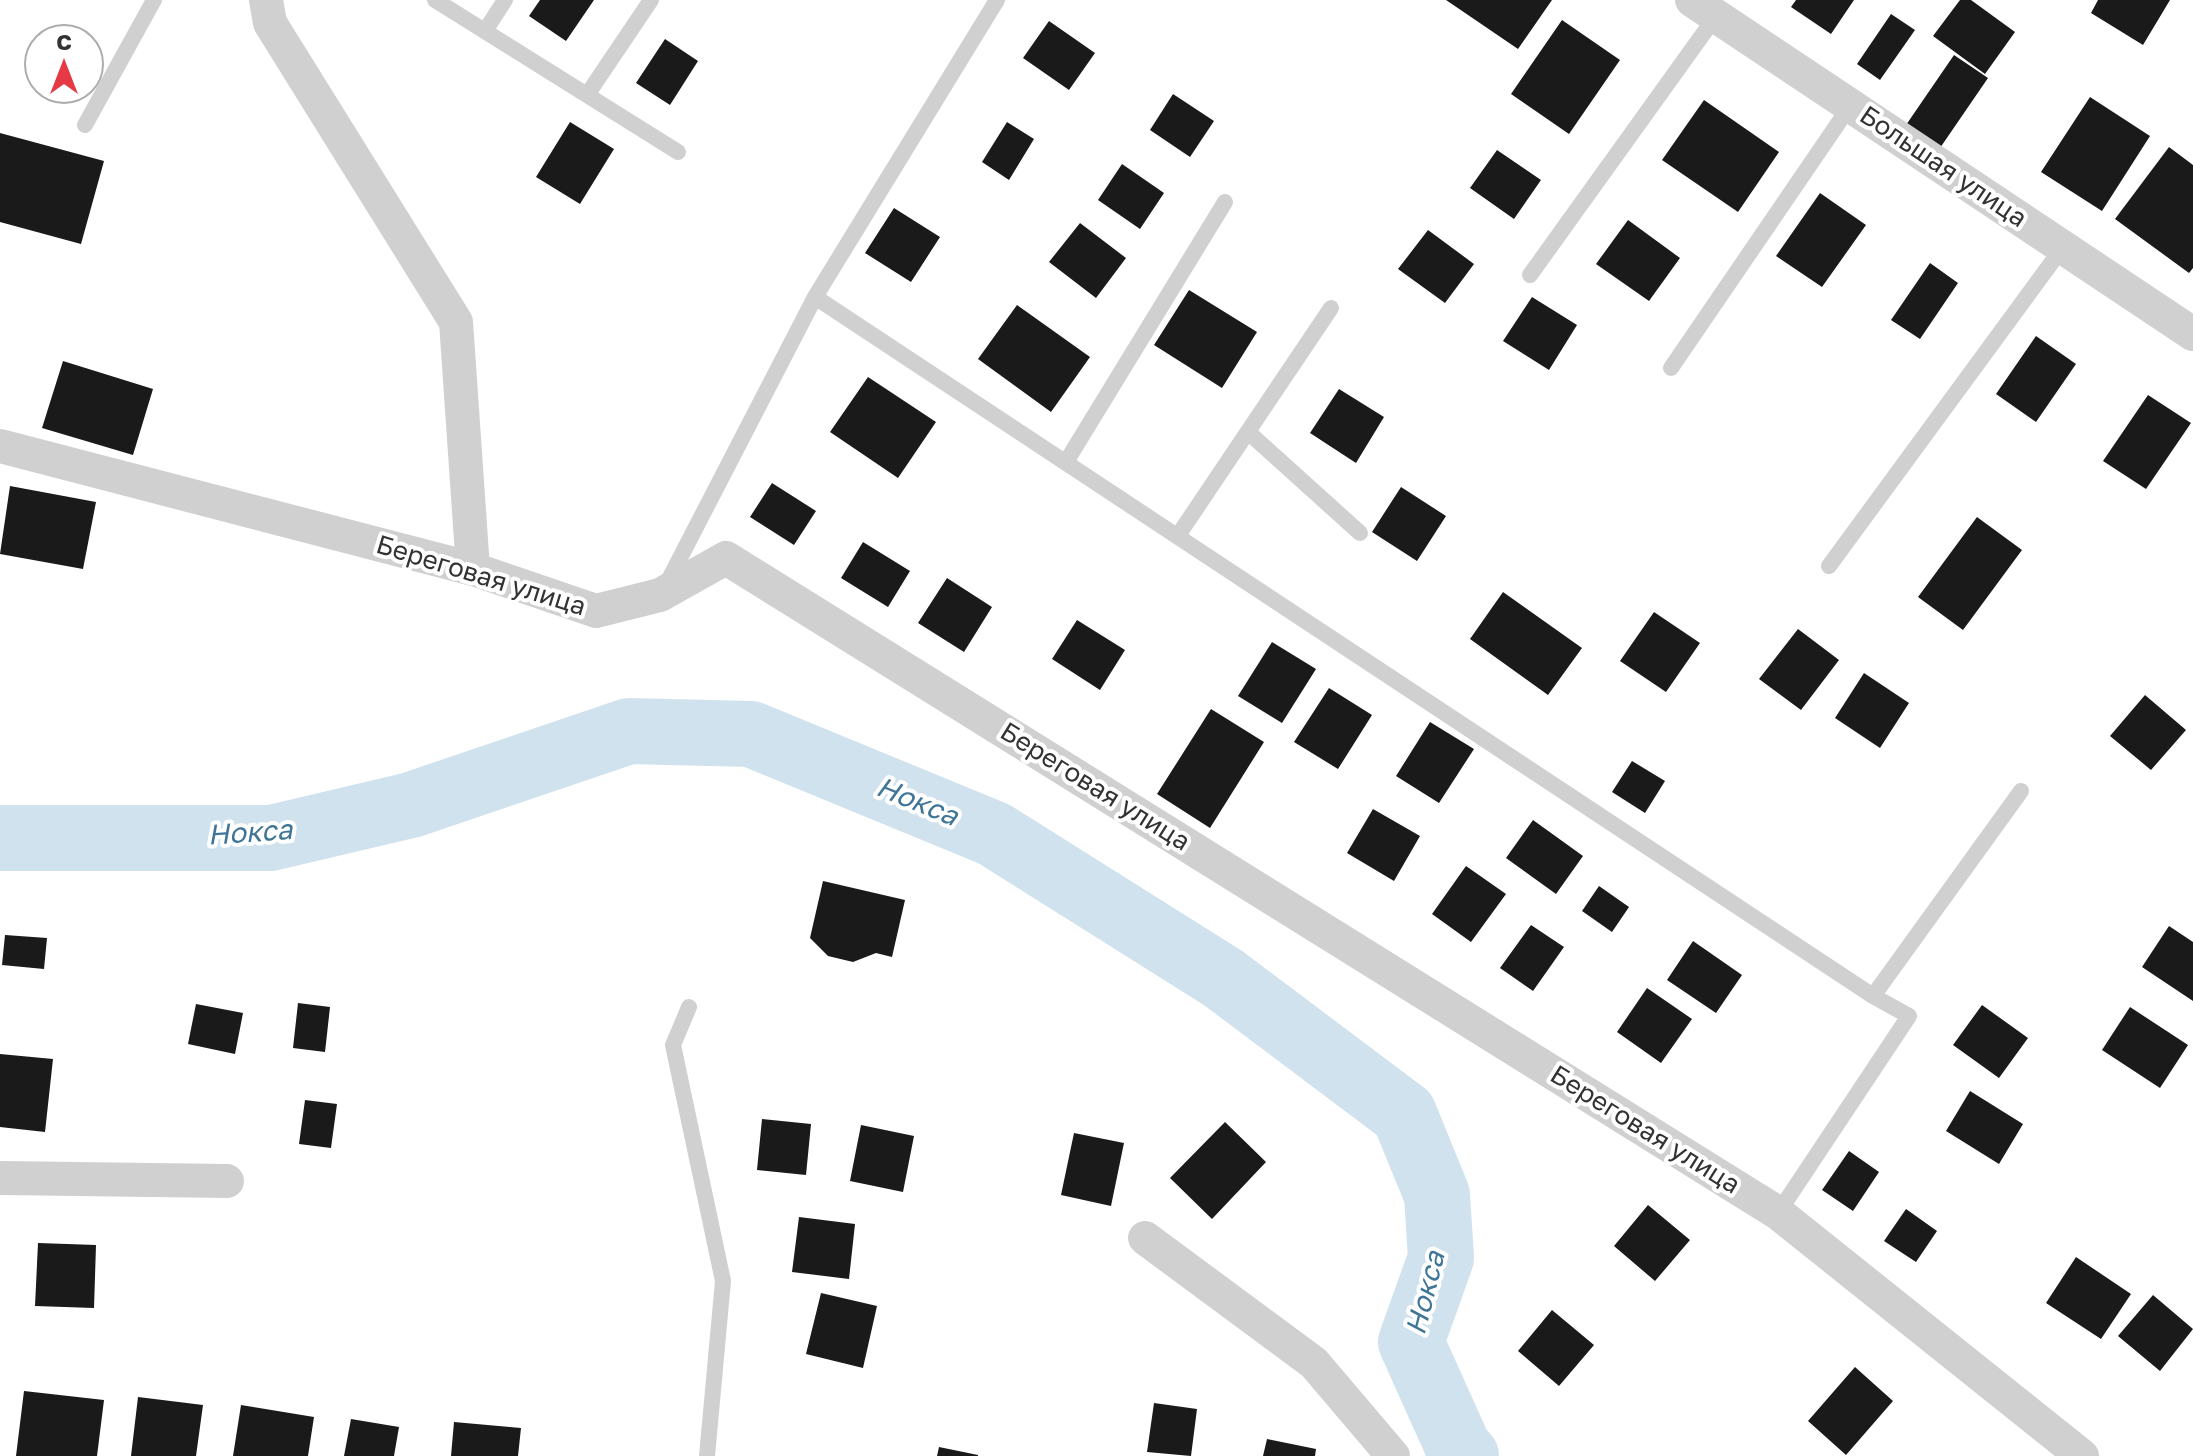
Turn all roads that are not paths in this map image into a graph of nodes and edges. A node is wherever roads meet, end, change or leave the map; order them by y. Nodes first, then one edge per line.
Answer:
1 (154, 0) edge
2 (266, 0) edge
3 (435, 0) edge
4 (505, 0) edge
5 (651, 0) edge
6 (997, 0) edge
7 (1704, 8) edge
8 (485, 31) junction
9 (587, 95) junction
10 (1850, 106) junction
11 (85, 125) dead end
12 (678, 152) dead end
13 (1225, 202) dead end
14 (2063, 247) junction
15 (1530, 275) dead end
16 (815, 297) junction
17 (1331, 308) dead end
18 (2193, 334) edge
19 (1671, 368) dead end
20 (1248, 432) junction
21 (0, 446) edge
22 (1066, 462) junction
23 (1360, 533) dead end
24 (1179, 534) junction
25 (1829, 566) dead end
26 (473, 569) junction
27 (660, 595) junction
28 (2021, 791) dead end
29 (1873, 996) junction
30 (689, 1007) dead end
31 (0, 1178) edge
32 (227, 1181) dead end
33 (1778, 1213) junction
34 (1145, 1238) dead end
35 (707, 1456) edge
36 (1393, 1456) edge
37 (2082, 1456) edge

1 - 11 lane
2 - 26 street
3 - 8 lane
4 - 8 lane
5 - 9 lane
6 - 16 lane
7 - 10 street, Большая улица
7 - 15 lane
8 - 9 lane
9 - 12 lane
10 - 14 street, Большая улица
10 - 19 lane
13 - 22 lane
14 - 18 street, Большая улица
14 - 25 lane
16 - 22 lane
16 - 27 lane
17 - 20 lane
20 - 23 lane
20 - 24 lane
21 - 26 street, Береговая улица
22 - 24 lane
24 - 29 lane
26 - 27 street, Береговая улица
27 - 33 street, Береговая улица
28 - 29 lane
29 - 33 lane
30 - 35 lane
31 - 32 street
33 - 37 street, Береговая улица
34 - 36 street

